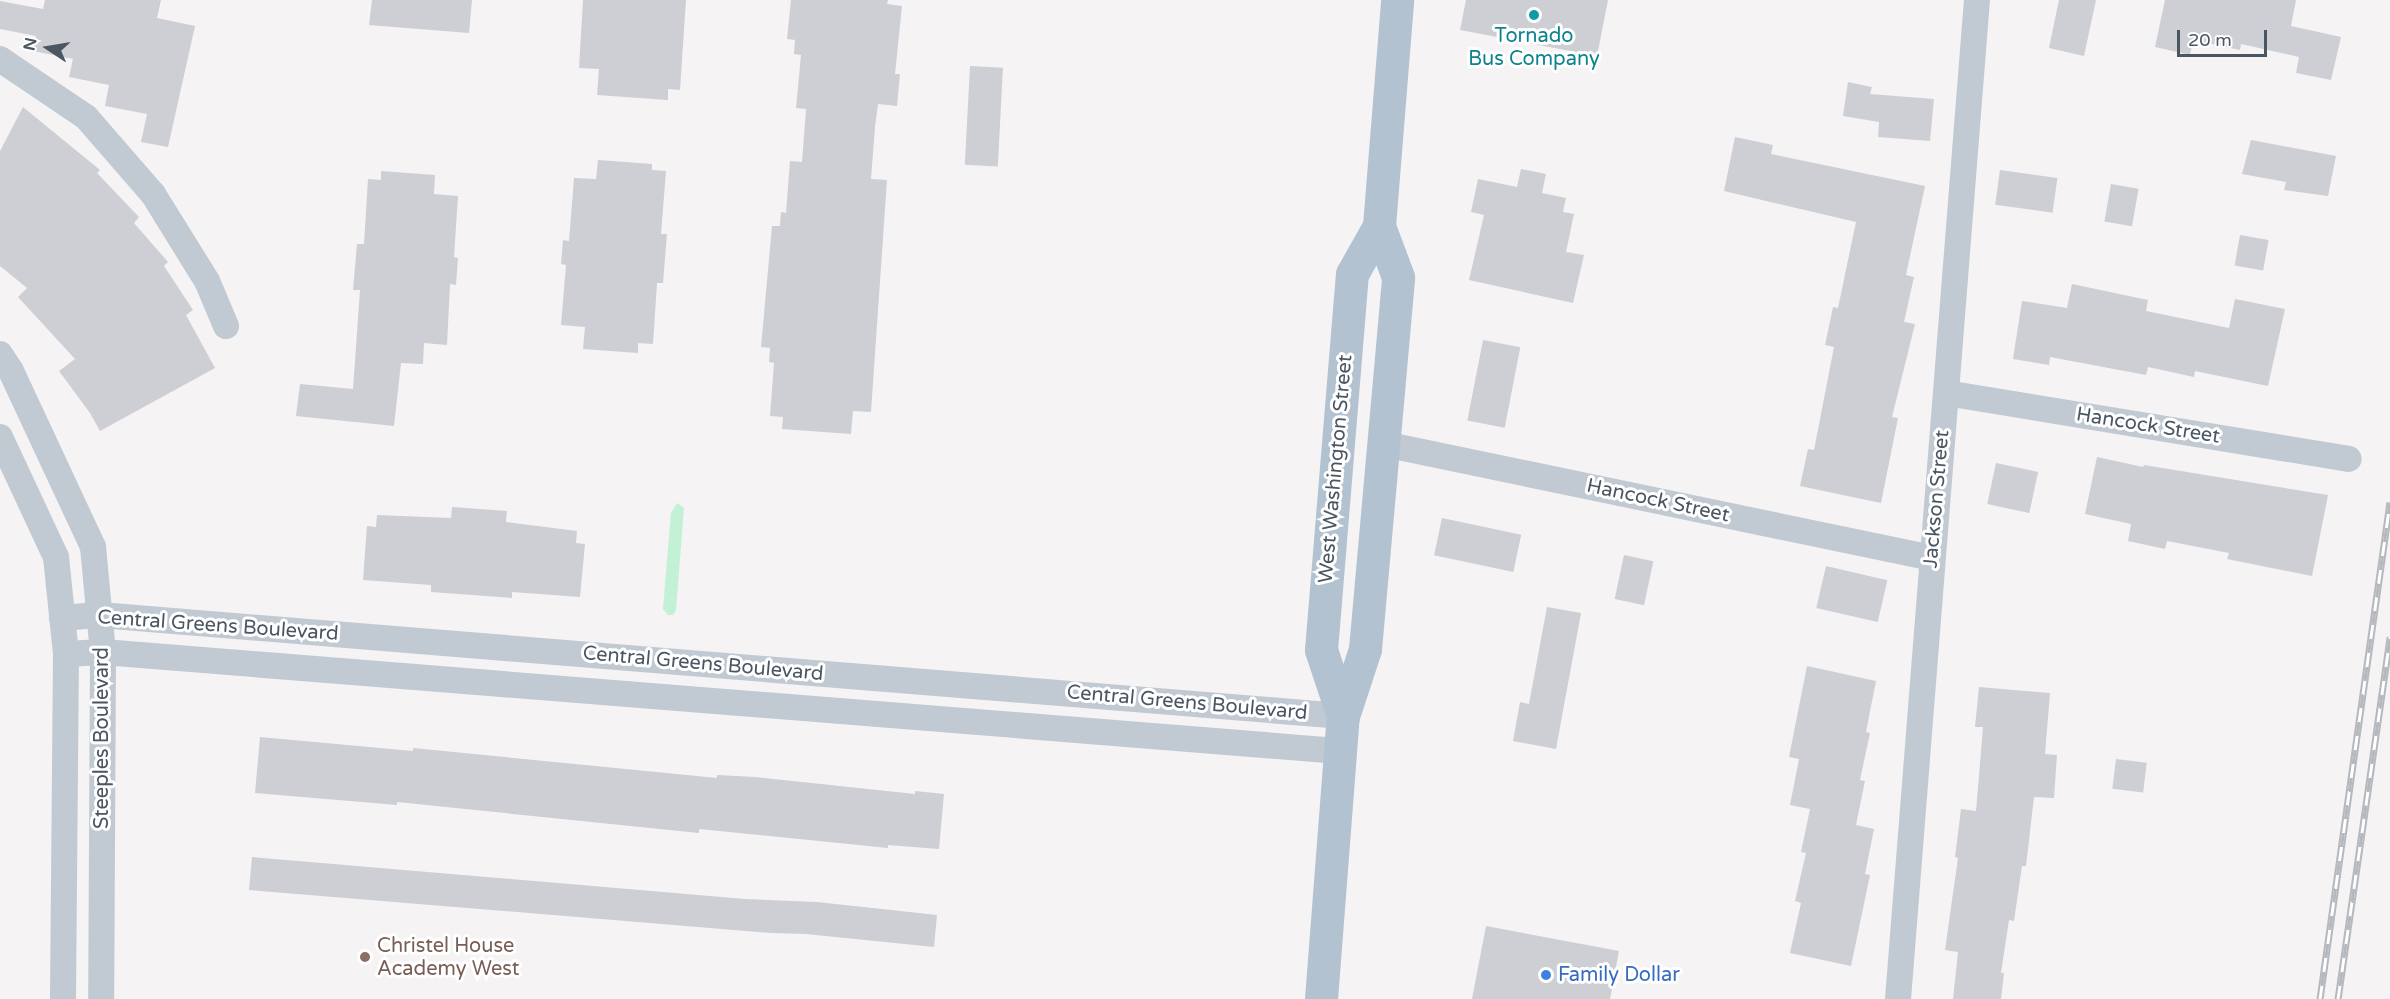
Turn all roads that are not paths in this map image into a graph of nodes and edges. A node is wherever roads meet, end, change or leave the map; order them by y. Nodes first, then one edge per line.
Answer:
1 (1397, 0) edge
2 (1977, 0) edge
3 (0, 59) edge
4 (1379, 226) junction
5 (226, 326) dead end
6 (0, 354) edge
7 (1946, 393) junction
8 (0, 437) edge
9 (1384, 444) junction
10 (2349, 459) dead end
11 (1932, 558) junction
12 (100, 615) junction
13 (62, 618) junction
14 (103, 652) junction
15 (66, 654) junction
16 (1343, 716) junction
17 (1340, 751) junction
18 (63, 999) edge
19 (101, 999) edge
20 (1321, 999) edge
21 (1898, 999) edge

1 - 4 main road, West Washington Street
2 - 7 street, Jackson Street
3 - 5 street
4 - 9 main road, West Washington Street
4 - 16 main road, West Washington Street
6 - 12 street, Steeples Boulevard
7 - 10 street, Hancock Street
7 - 11 street, Jackson Street
8 - 13 street, Steeples Boulevard
9 - 11 street, Hancock Street
9 - 16 main road, West Washington Street
11 - 21 street, Jackson Street
12 - 13 street, Central Greens Boulevard
12 - 14 street, Steeples Boulevard
12 - 16 street, Central Greens Boulevard
13 - 15 street, Steeples Boulevard
14 - 15 street, Central Greens Boulevard
14 - 17 street, Central Greens Boulevard
14 - 19 street, Steeples Boulevard
15 - 18 street, Steeples Boulevard
16 - 17 main road, West Washington Street
17 - 20 main road, West Washington Street

